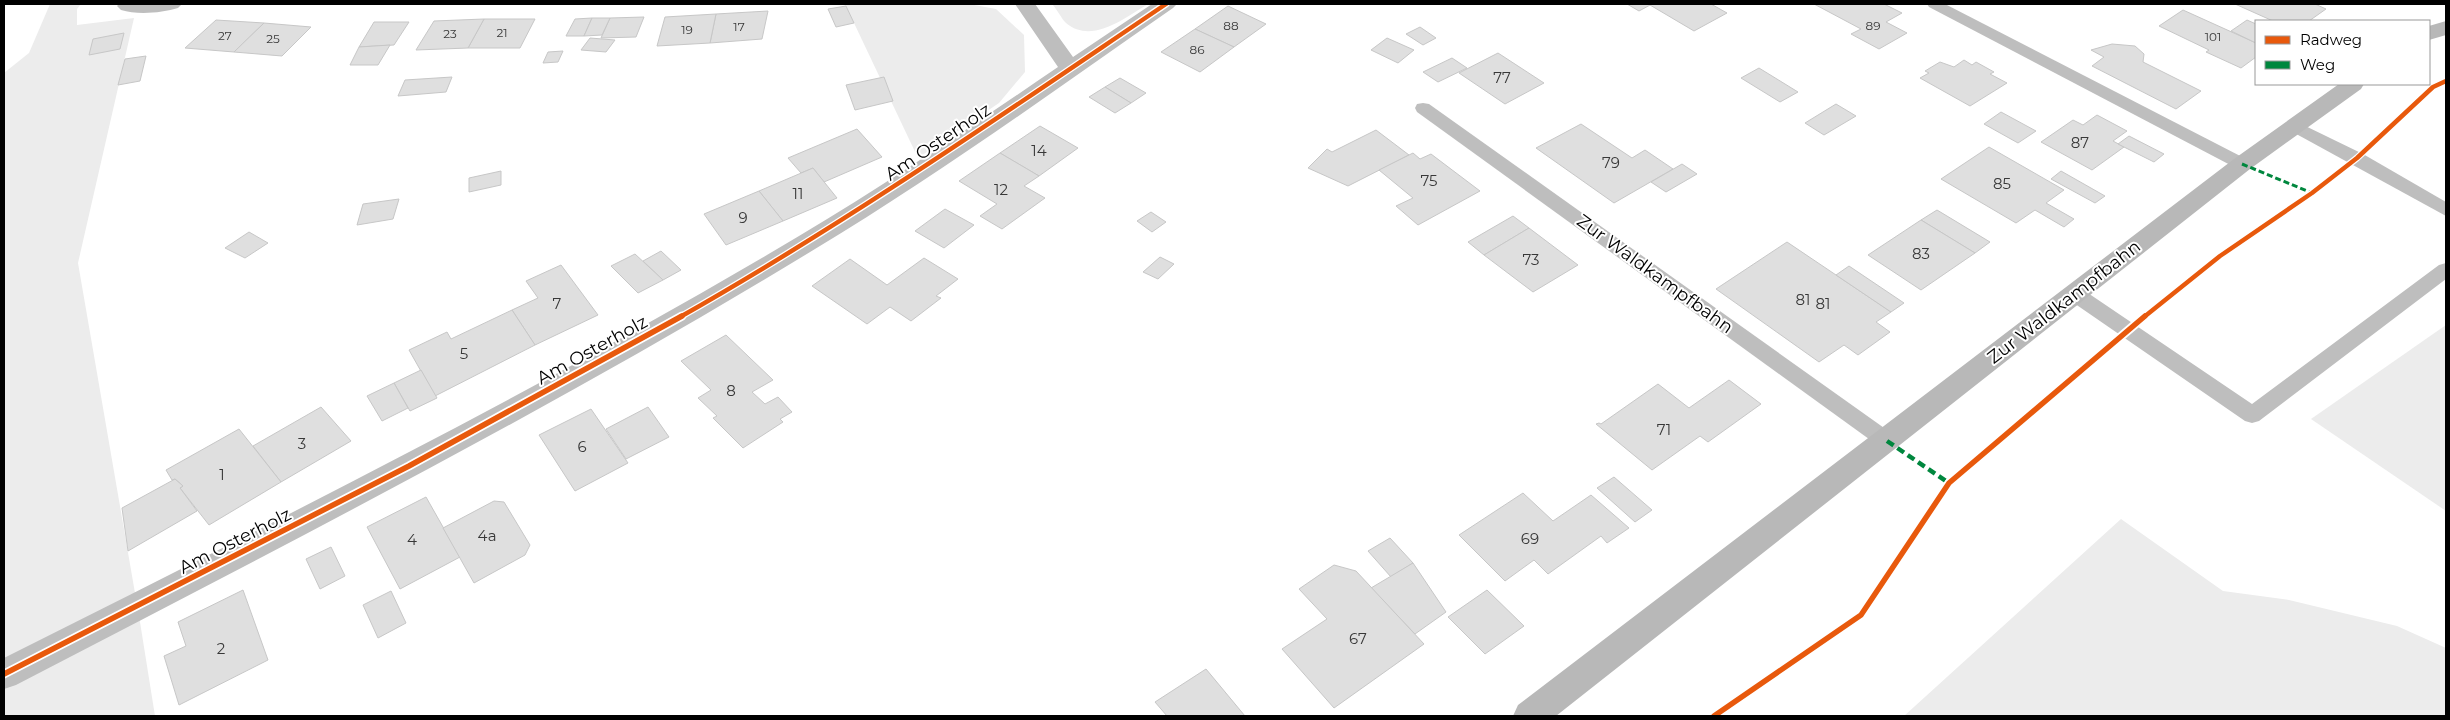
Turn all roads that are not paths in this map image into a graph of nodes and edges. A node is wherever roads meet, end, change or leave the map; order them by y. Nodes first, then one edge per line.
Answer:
1 (171, 4) edge
2 (1025, 4) edge
3 (1166, 4) edge
4 (1934, 4) edge
5 (128, 6) dead end
6 (2446, 27) edge
7 (2430, 34) edge
8 (1070, 68) junction
9 (2353, 85) edge
10 (1422, 108) dead end
11 (2295, 126) junction
12 (2242, 164) junction
13 (2446, 210) edge
14 (2446, 270) edge
15 (2074, 294) junction
16 (1887, 441) junction
17 (4, 674) edge
18 (1530, 716) edge

1 - 5 street
2 - 8 street
3 - 8 street, Am Osterholz
4 - 12 lane
6 - 7 main road
8 - 17 street, Am Osterholz
9 - 11 main road, Zur Waldkampfbahn
10 - 16 lane, Zur Waldkampfbahn
11 - 12 main road, Zur Waldkampfbahn
11 - 13 lane
12 - 15 main road, Zur Waldkampfbahn
14 - 15 lane
15 - 16 main road, Zur Waldkampfbahn
16 - 18 main road, Zur Waldkampfbahn

